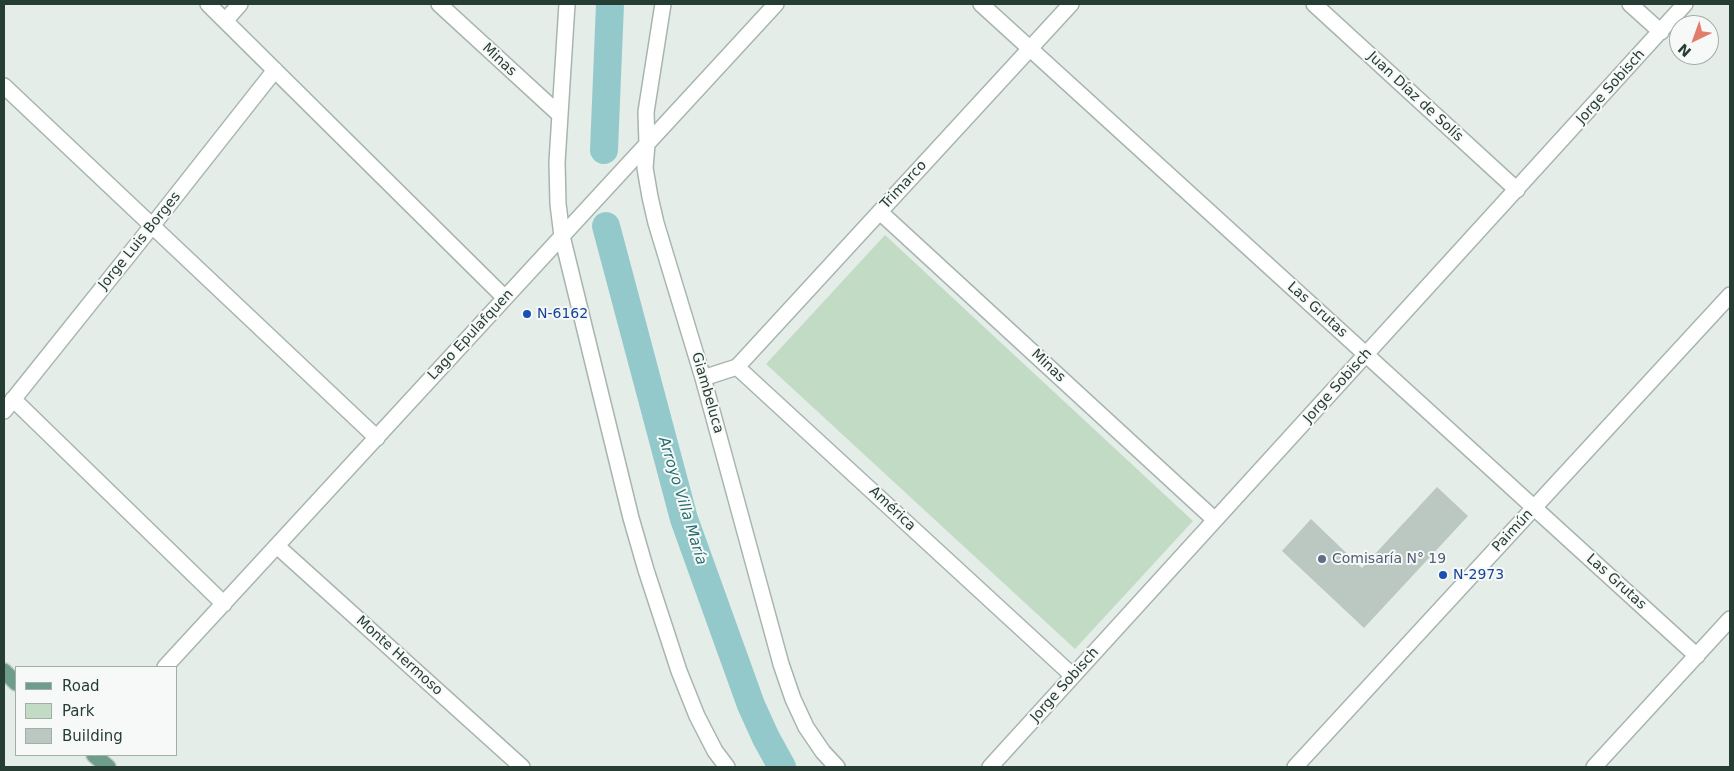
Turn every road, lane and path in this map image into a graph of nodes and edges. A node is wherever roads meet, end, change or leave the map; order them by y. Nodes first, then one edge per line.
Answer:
1 (208, 4) edge
2 (240, 4) edge
3 (439, 4) edge
4 (567, 4) edge
5 (663, 4) edge
6 (776, 4) edge
7 (981, 4) edge
8 (1071, 4) edge
9 (1314, 4) edge
10 (1630, 4) edge
11 (1685, 4) edge
12 (226, 21) junction
13 (1661, 32) junction
14 (1030, 48) junction
15 (274, 70) junction
16 (4, 86) edge
17 (560, 115) junction
18 (647, 144) junction
19 (1517, 190) junction
20 (880, 212) junction
21 (152, 226) junction
22 (562, 236) junction
23 (1730, 295) edge
24 (505, 298) junction
25 (1366, 355) junction
26 (737, 367) junction
27 (703, 378) junction
28 (8, 405) edge
29 (376, 438) junction
30 (1534, 508) junction
31 (1215, 520) junction
32 (277, 546) junction
33 (224, 604) junction
34 (1730, 619) edge
35 (1697, 656) junction
36 (167, 666) edge
37 (4, 671) edge
38 (1073, 676) junction
39 (15, 682) edge
40 (95, 756) edge
41 (108, 767) edge
42 (522, 767) edge
43 (727, 767) edge
44 (837, 767) edge
45 (990, 767) edge
46 (1295, 767) edge
47 (1594, 767) edge

1 - 12 street
2 - 12 street
3 - 17 street, Minas
4 - 17 street
5 - 18 street, Giambeluca
6 - 18 street, Lago Epulafquen
7 - 14 street, Las Grutas
8 - 14 street, Trimarco
9 - 19 street, Juan Díaz de Solís
10 - 13 street
11 - 13 street, Jorge Sobisch
12 - 15 street
13 - 19 street, Jorge Sobisch
14 - 20 street, Trimarco
14 - 25 street, Las Grutas
15 - 21 street, Jorge Luis Borges
15 - 24 street
16 - 21 street
17 - 22 street
18 - 22 street, Lago Epulafquen
18 - 27 street, Giambeluca
19 - 25 street, Jorge Sobisch
20 - 26 street, Trimarco
20 - 31 street, Minas
21 - 28 street, Jorge Luis Borges
21 - 29 street
22 - 24 street, Lago Epulafquen
22 - 43 street
23 - 30 street, Paimún
24 - 29 street, Lago Epulafquen
25 - 30 street, Las Grutas
25 - 31 street, Jorge Sobisch
26 - 27 street
26 - 38 street, América
27 - 44 street, Giambeluca
28 - 33 street
29 - 32 street, Lago Epulafquen
30 - 35 street, Las Grutas
30 - 46 street, Paimún
31 - 38 street, Jorge Sobisch
32 - 33 street, Lago Epulafquen
32 - 42 street, Monte Hermoso
33 - 36 street, Lago Epulafquen
34 - 35 street
35 - 47 street
37 - 39 main road
38 - 45 street, Jorge Sobisch
40 - 41 main road

